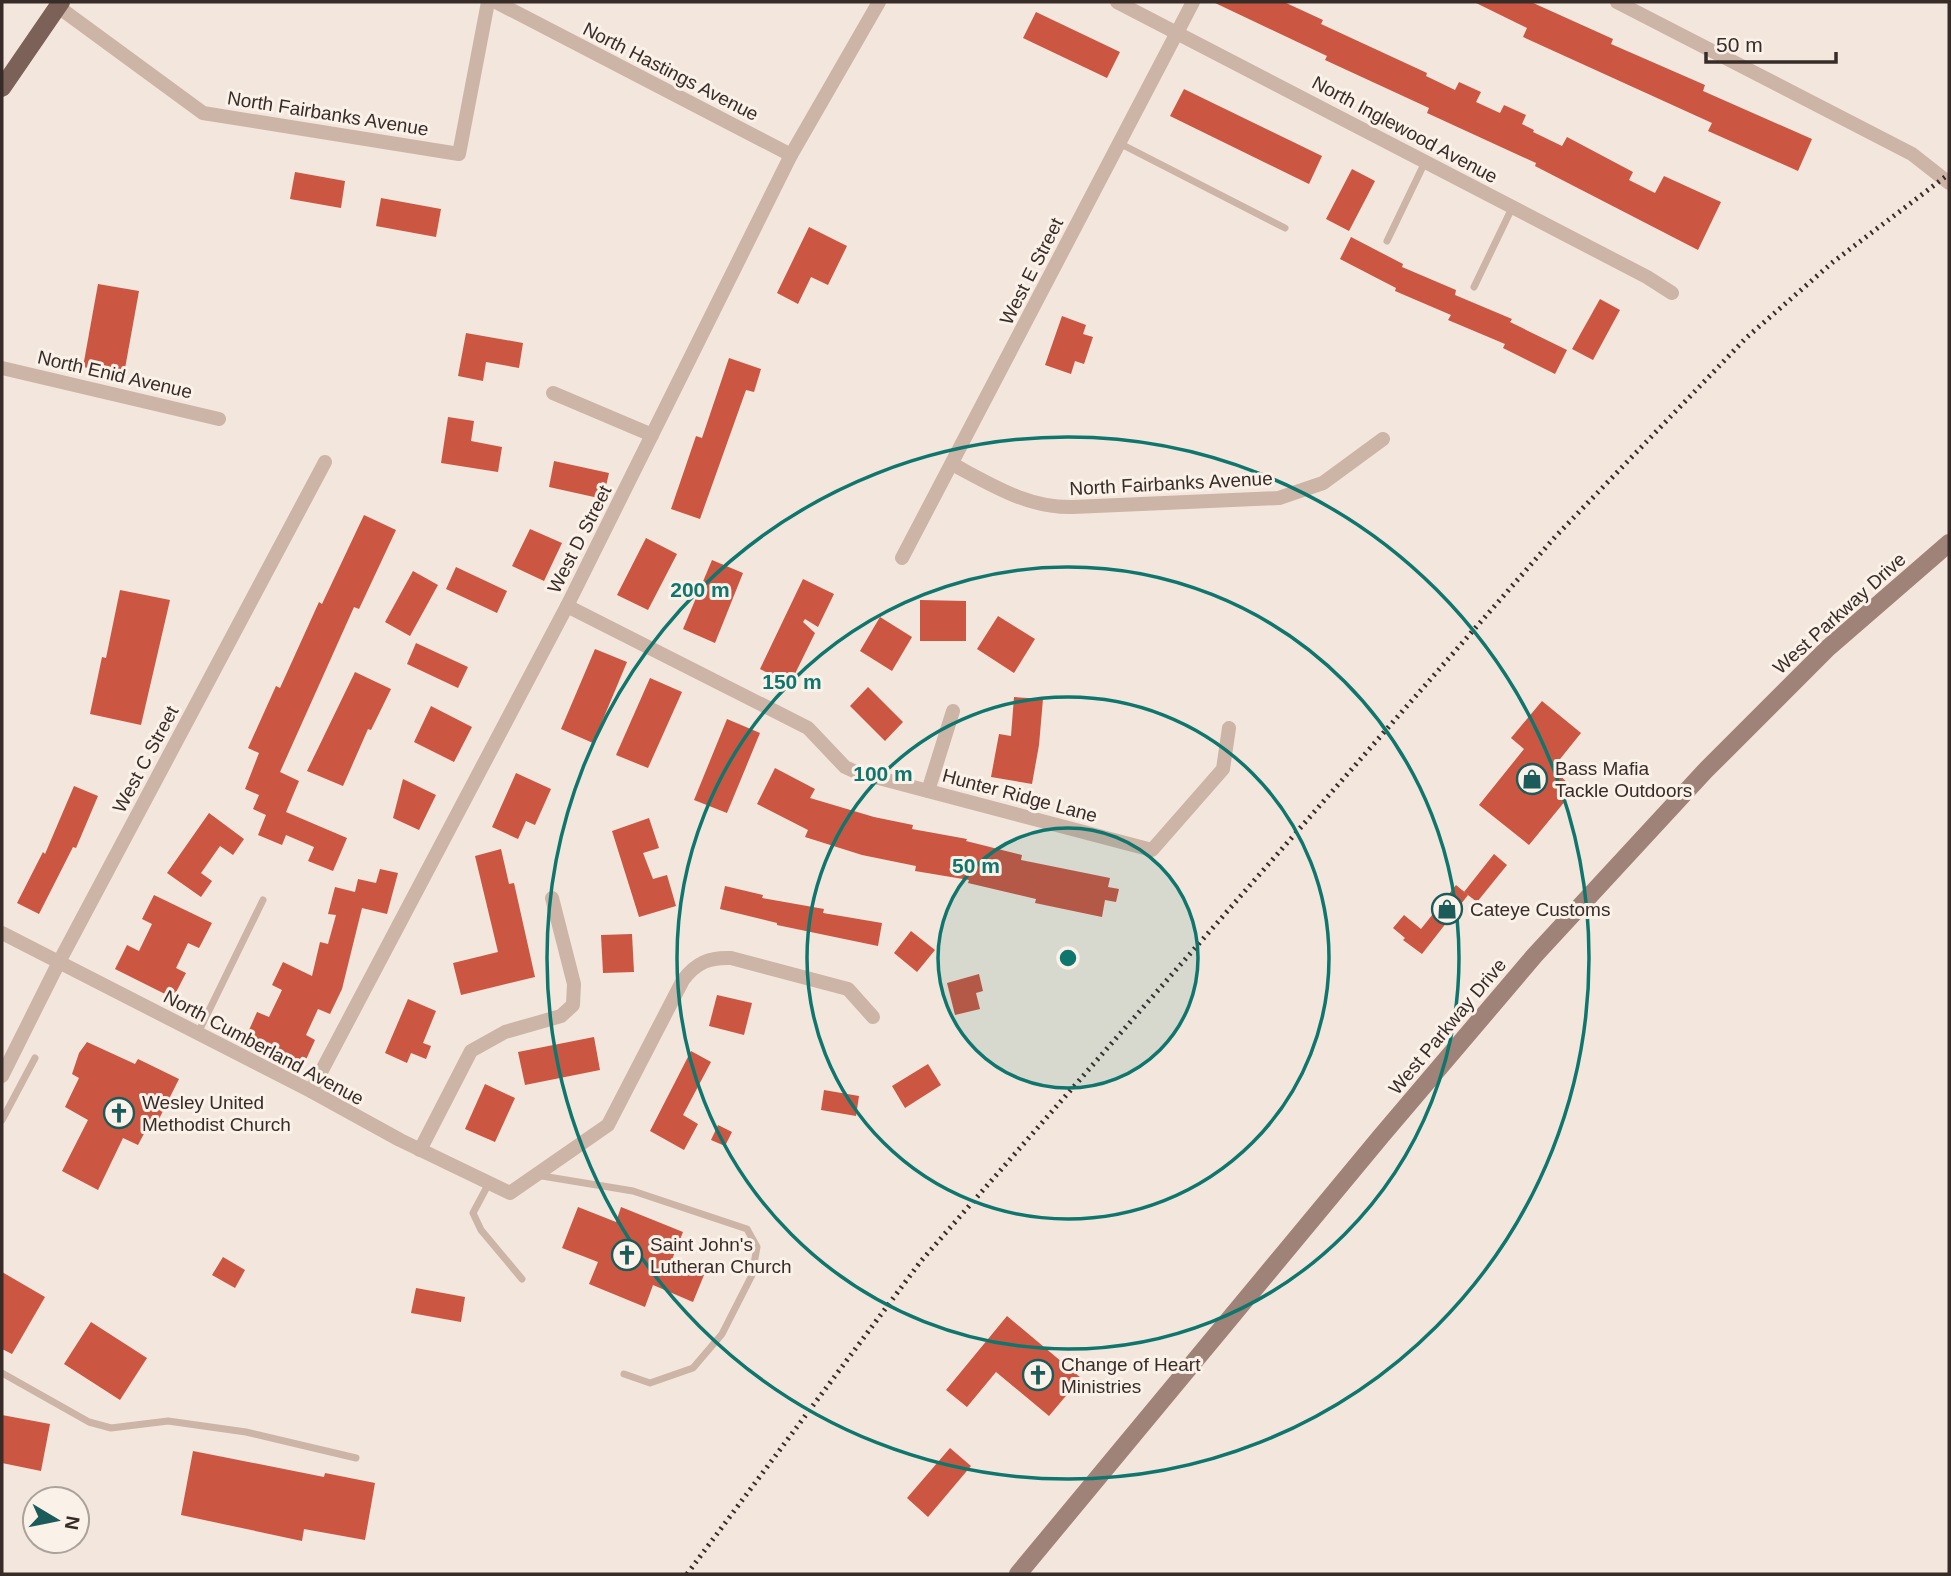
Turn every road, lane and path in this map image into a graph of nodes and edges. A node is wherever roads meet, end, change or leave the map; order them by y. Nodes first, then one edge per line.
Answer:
1 (488, 2) edge
2 (496, 2) edge
3 (879, 2) edge
4 (1118, 2) edge
5 (1193, 2) edge
6 (1617, 2) edge
7 (59, 4) edge
8 (1177, 32) junction
9 (2, 88) edge
10 (1119, 143) junction
11 (791, 155) junction
12 (1425, 162) junction
13 (1949, 183) edge
14 (1513, 207) junction
15 (1285, 228) dead end
16 (1387, 241) dead end
17 (1474, 287) dead end
18 (1672, 293) dead end
19 (2, 368) edge
20 (553, 393) dead end
21 (219, 419) dead end
22 (652, 435) junction
23 (1383, 439) dead end
24 (325, 462) dead end
25 (952, 464) junction
26 (1949, 543) edge
27 (902, 558) dead end
28 (567, 606) junction
29 (953, 711) dead end
30 (1229, 728) dead end
31 (928, 791) junction
32 (552, 898) dead end
33 (263, 900) dead end
34 (2, 933) edge
35 (59, 962) junction
36 (873, 1017) dead end
37 (198, 1033) junction
38 (35, 1058) dead end
39 (2, 1076) edge
40 (311, 1091) junction
41 (2, 1120) edge
42 (420, 1150) junction
43 (536, 1175) junction
44 (489, 1183) junction
45 (522, 1279) dead end
46 (2, 1373) edge
47 (624, 1374) dead end
48 (356, 1458) dead end
49 (1018, 1574) edge

1 - 7 street, North Fairbanks Avenue
2 - 11 street, North Hastings Avenue
3 - 11 street, West D Street
4 - 8 street, North Inglewood Avenue
5 - 8 street, West E Street
6 - 13 street
7 - 9 main road
8 - 10 street, West E Street
8 - 12 street, North Inglewood Avenue
10 - 15 lane
10 - 25 street, West E Street
11 - 22 street, West D Street
12 - 14 street, North Inglewood Avenue
12 - 16 lane
14 - 17 lane
14 - 18 street, North Inglewood Avenue
19 - 21 street, North Enid Avenue
20 - 22 street
22 - 28 street, West D Street
23 - 25 street, North Fairbanks Avenue
24 - 35 street, West C Street
25 - 27 street, West E Street
26 - 49 main road, West Parkway Drive
28 - 31 street, Hunter Ridge Lane
28 - 40 street, West D Street
29 - 31 street
30 - 31 street, Hunter Ridge Lane
32 - 42 street
33 - 37 lane
34 - 35 street, North Cumberland Avenue
35 - 37 street, North Cumberland Avenue
35 - 39 street, West C Street
36 - 43 street
37 - 40 street, North Cumberland Avenue
38 - 41 lane
40 - 42 street, North Cumberland Avenue
42 - 44 street, North Cumberland Avenue
43 - 44 street, North Cumberland Avenue
43 - 47 lane
44 - 45 lane
46 - 48 lane

